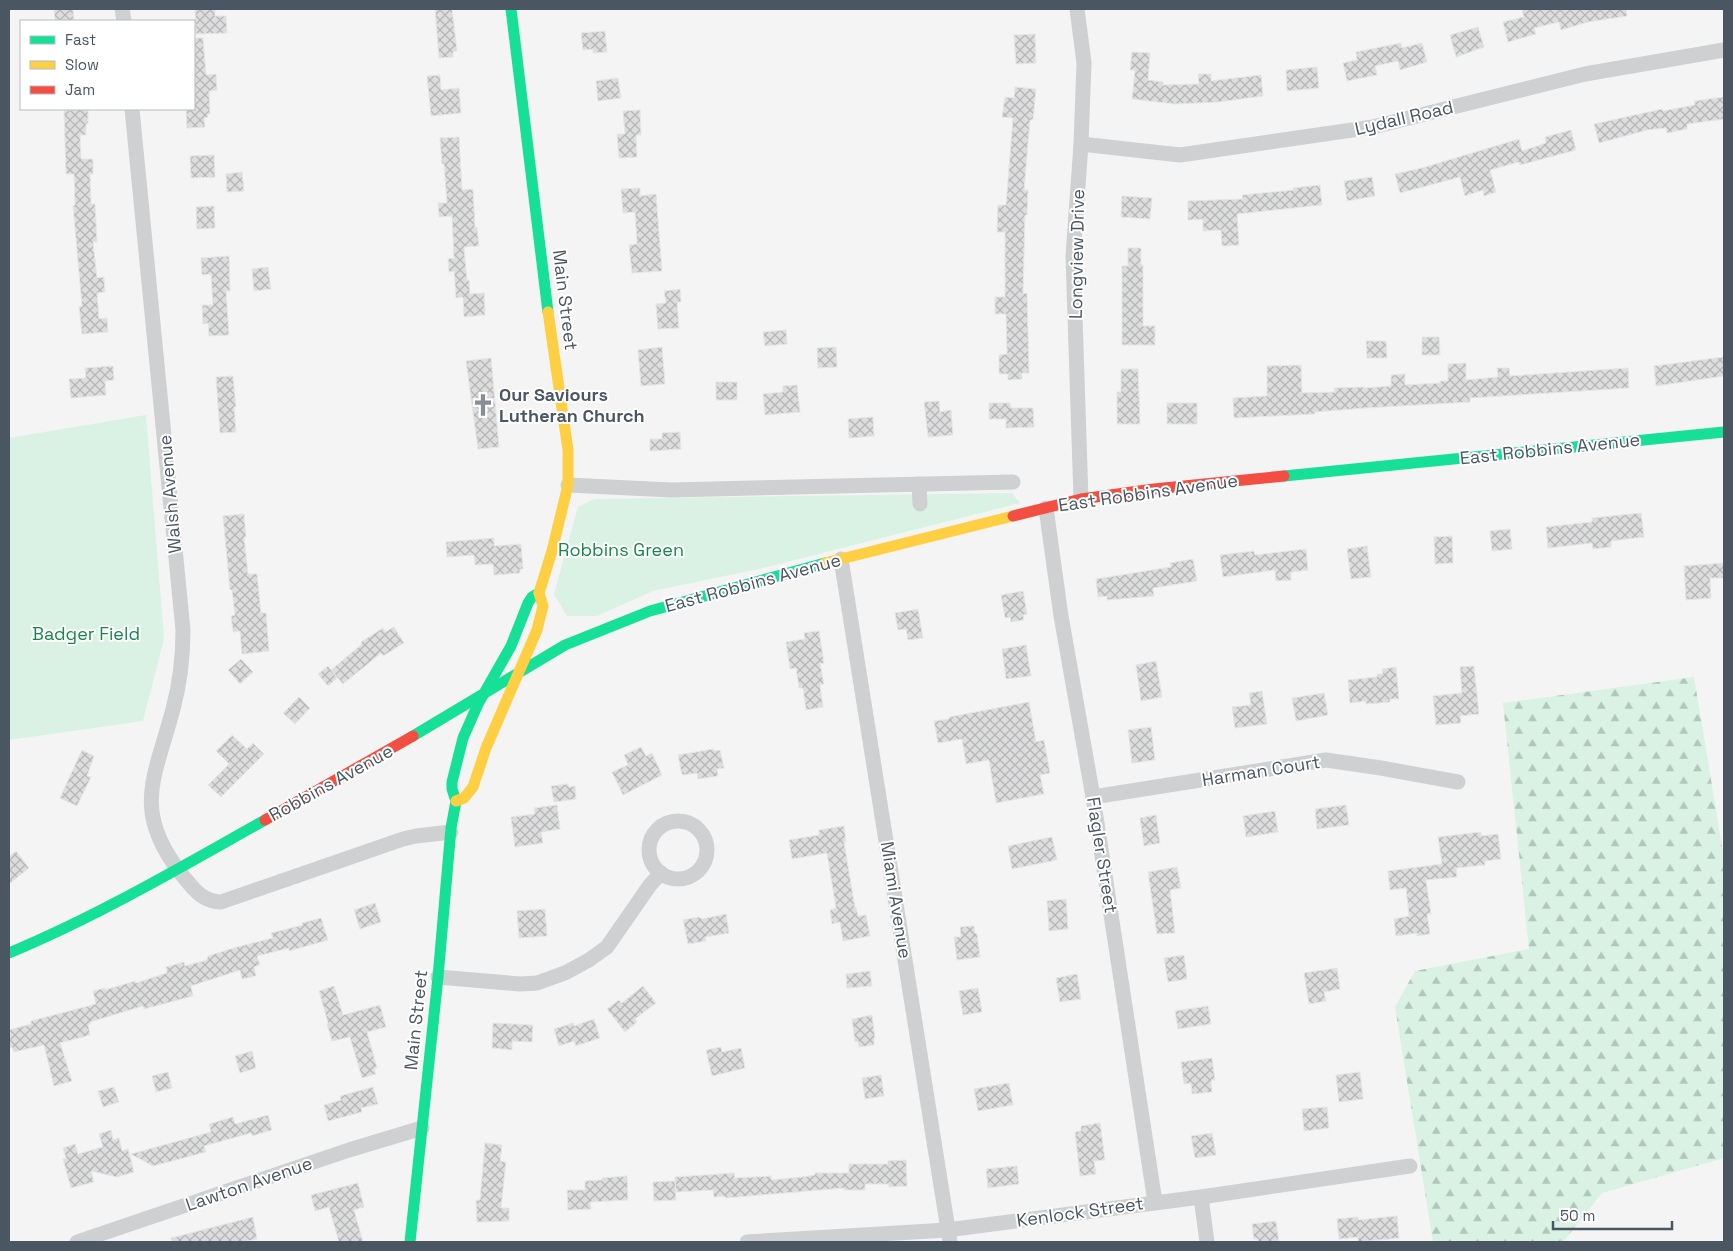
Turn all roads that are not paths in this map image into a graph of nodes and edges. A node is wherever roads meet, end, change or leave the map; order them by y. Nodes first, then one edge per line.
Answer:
1 (511, 9) edge
2 (1077, 9) edge
3 (1724, 50) edge
4 (132, 110) edge
5 (1081, 144) junction
6 (1724, 432) edge
7 (1012, 482) dead end
8 (919, 484) junction
9 (568, 485) junction
10 (1081, 499) junction
11 (920, 504) dead end
12 (1046, 508) junction
13 (841, 559) junction
14 (539, 592) junction
15 (518, 674) junction
16 (483, 695) junction
17 (1458, 782) dead end
18 (1093, 797) junction
19 (456, 801) junction
20 (451, 832) junction
21 (178, 869) junction
22 (661, 873) dead end
23 (9, 953) edge
24 (438, 977) junction
25 (422, 1128) junction
26 (1410, 1166) dead end
27 (1201, 1197) junction
28 (1155, 1202) junction
29 (949, 1236) edge
30 (77, 1242) edge
31 (410, 1242) edge
32 (747, 1242) edge
33 (1207, 1242) edge

1 - 9 main road, Main Street
2 - 5 street, Longview Drive
3 - 5 street, Lydall Road
4 - 21 street, Walsh Avenue
5 - 10 street, Longview Drive
6 - 10 main road, East Robbins Avenue
7 - 8 street
8 - 9 street
8 - 11 street
9 - 14 main road, Main Street
10 - 12 main road, East Robbins Avenue
12 - 13 main road, East Robbins Avenue
12 - 18 street, Flagler Street
13 - 15 main road, East Robbins Avenue
13 - 29 street, Miami Avenue
14 - 15 main road
14 - 16 main road, Main Street
15 - 16 main road, East Robbins Avenue
15 - 19 main road
16 - 19 main road, Main Street
16 - 21 main road, Robbins Avenue
17 - 18 street, Harman Court
18 - 28 street, Flagler Street
19 - 20 main road, Main Street
20 - 21 street
20 - 24 main road, Main Street
21 - 23 main road, Robbins Avenue
22 - 24 street
24 - 25 main road, Main Street
25 - 30 street, Lawton Avenue
25 - 31 main road, Main Street
26 - 27 street, Kenlock Street
27 - 28 street, Kenlock Street
27 - 33 street
28 - 29 street, Kenlock Street
29 - 32 street, Kenlock Street

